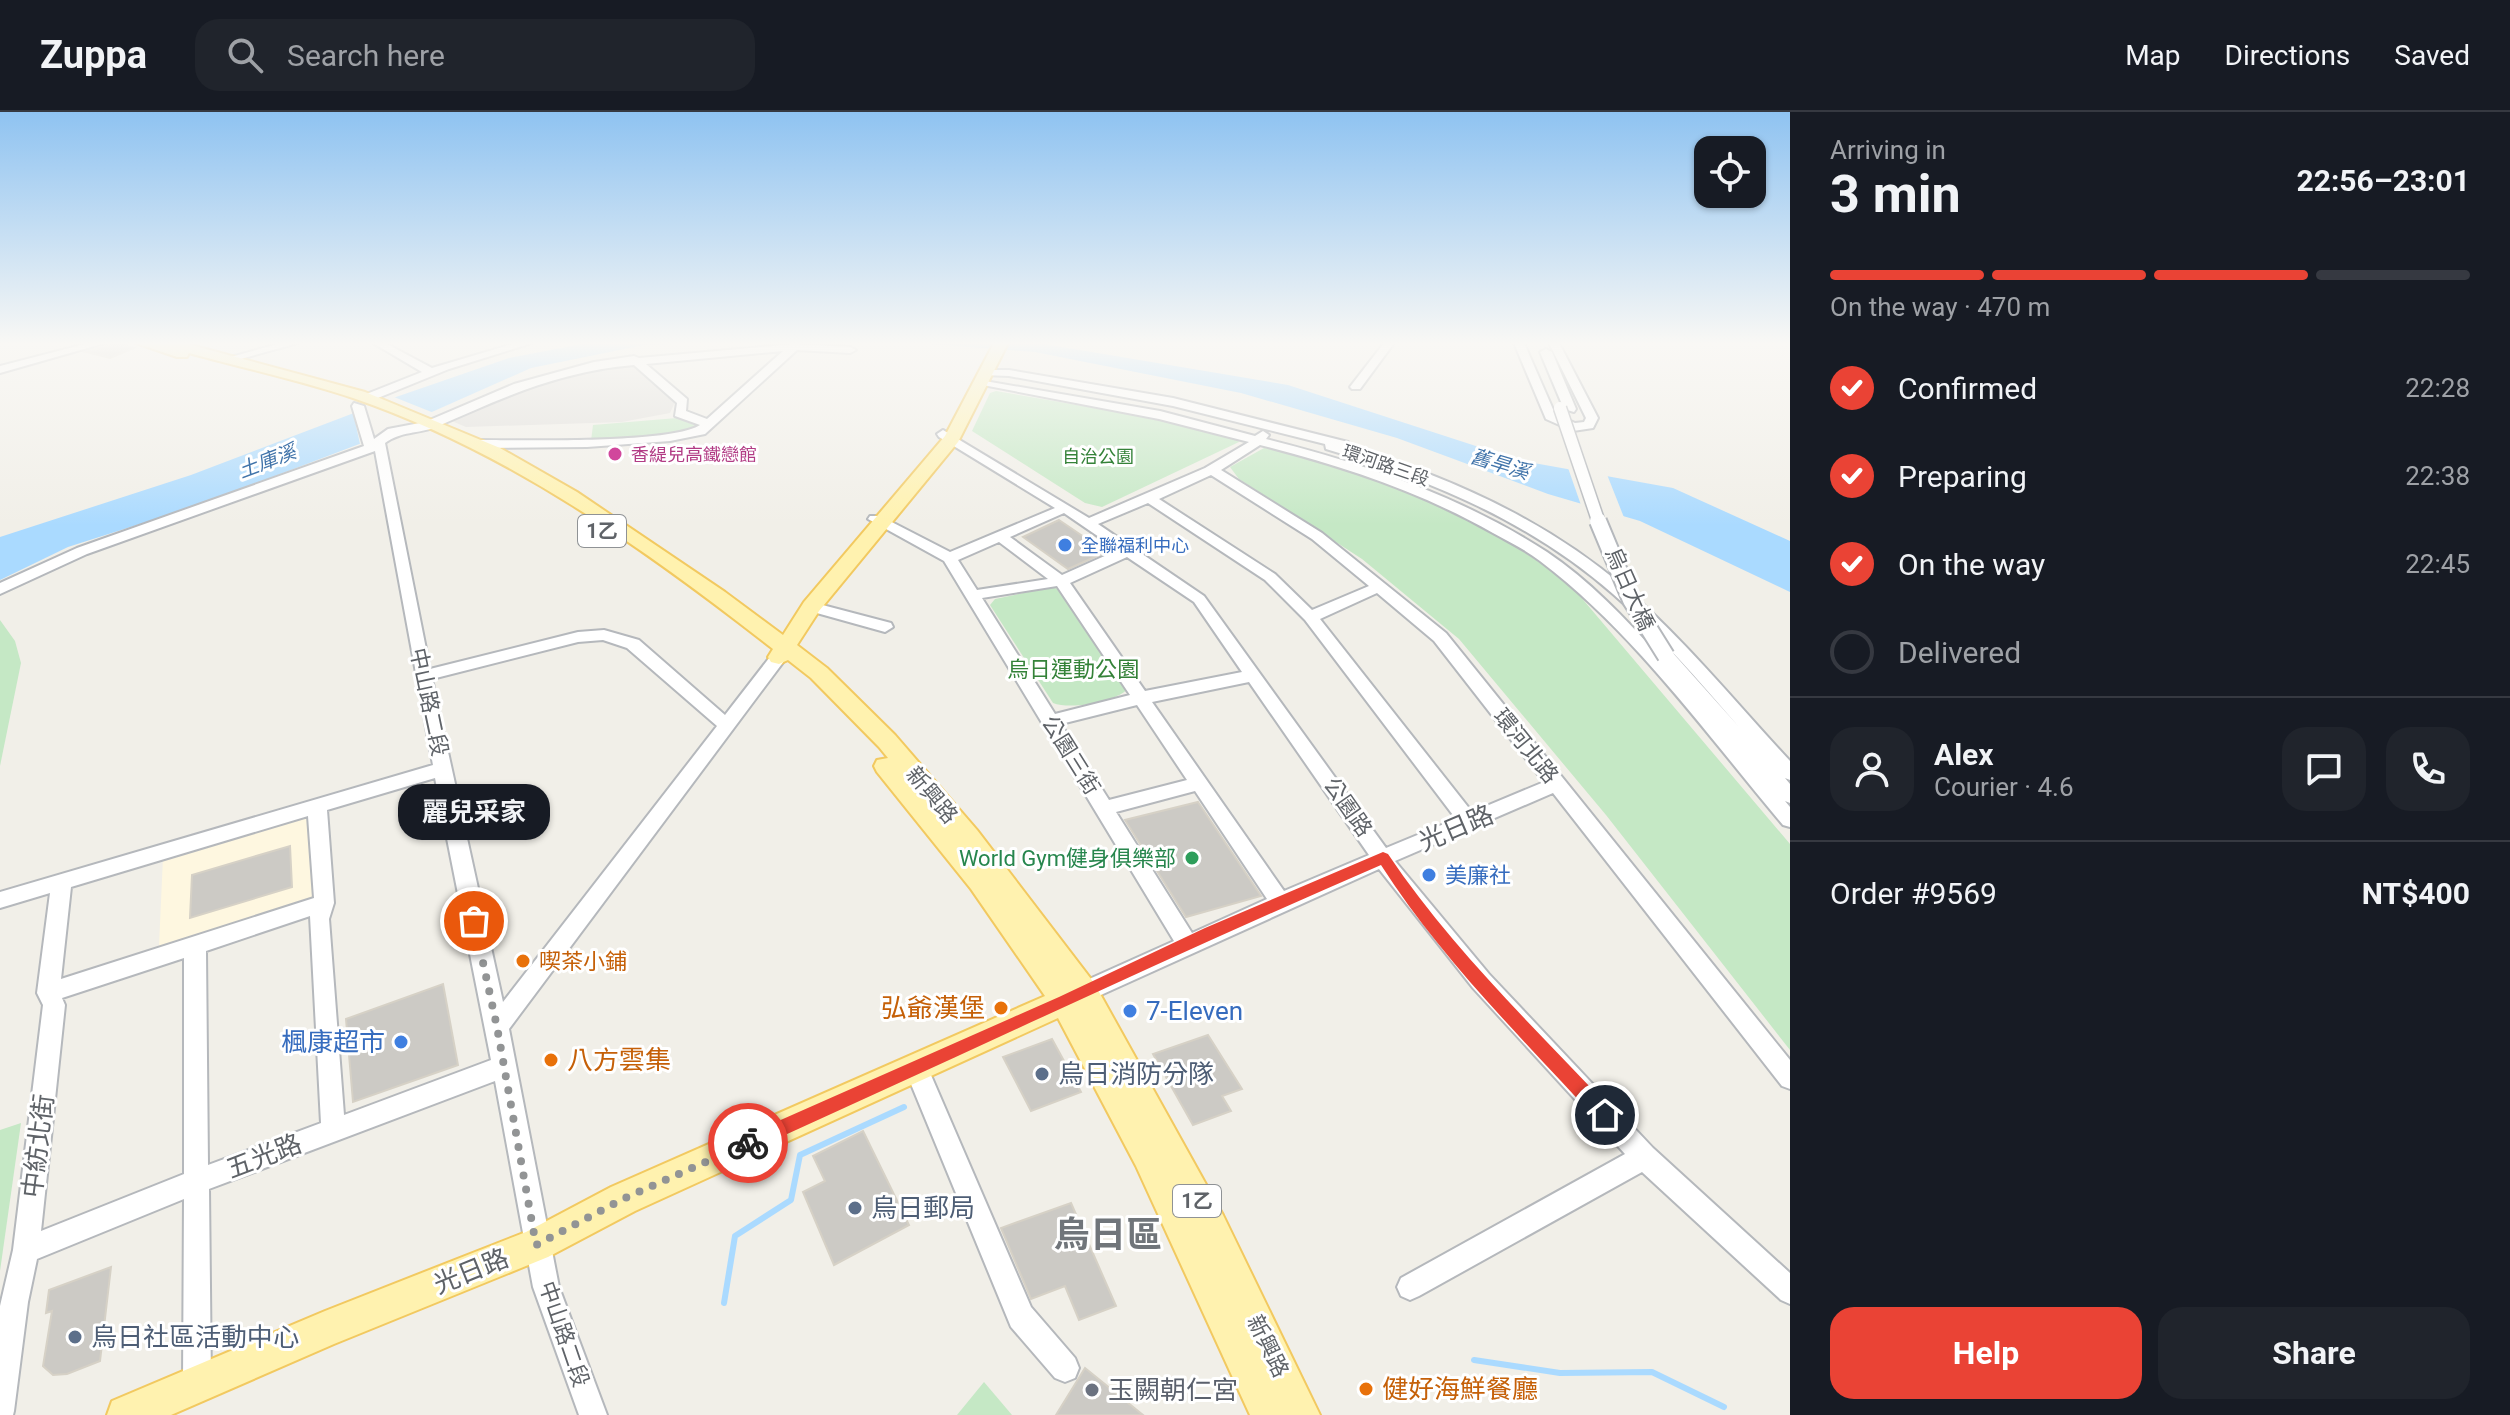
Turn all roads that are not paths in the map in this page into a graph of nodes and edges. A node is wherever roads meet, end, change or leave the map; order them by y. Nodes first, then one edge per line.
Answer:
1 (365, 403) edge
2 (367, 404) edge
3 (476, 404) edge
4 (682, 404) edge
5 (731, 404) edge
6 (965, 404) edge
7 (1159, 404) edge
8 (1545, 404) edge
9 (1563, 404) edge
10 (1564, 404) edge
11 (1585, 404) edge
12 (708, 424) junction
13 (422, 427) junction
14 (1264, 433) junction
15 (947, 436) junction
16 (478, 444) junction
17 (379, 449) junction
18 (1211, 469) junction
19 (1147, 497) junction
20 (1065, 508) junction
21 (879, 521) junction
22 (1089, 523) junction
23 (1000, 536) junction
24 (1130, 550) junction
25 (950, 558) junction
26 (1061, 581) junction
27 (1379, 587) junction
28 (0, 589) edge
29 (973, 595) junction
30 (811, 607) junction
31 (1310, 617) junction
32 (885, 627) dead end
33 (780, 646) junction
34 (1255, 675) junction
35 (423, 676) junction
36 (1141, 698) junction
37 (1049, 721) junction
38 (726, 725) junction
39 (1790, 763) edge
40 (443, 769) junction
41 (1790, 773) edge
42 (1790, 781) edge
43 (1197, 784) junction
44 (1557, 784) junction
45 (1790, 796) edge
46 (317, 805) junction
47 (1105, 808) junction
48 (1790, 820) edge
49 (1469, 822) junction
50 (1383, 858) junction
51 (62, 881) junction
52 (0, 900) edge
53 (1280, 902) junction
54 (324, 903) junction
55 (195, 943) junction
56 (1187, 943) junction
57 (48, 993) junction
58 (1074, 997) junction
59 (497, 1027) junction
60 (503, 1067) junction
61 (916, 1067) junction
62 (1790, 1078) edge
63 (333, 1130) junction
64 (1644, 1157) junction
65 (195, 1182) junction
66 (536, 1245) junction
67 (26, 1250) junction
68 (1410, 1287) dead end
69 (1790, 1291) edge
70 (1065, 1368) dead end
71 (197, 1383) junction
72 (0, 1411) edge
73 (126, 1415) edge
74 (593, 1415) edge
75 (1270, 1415) edge
76 (1301, 1415) edge

1 - 17 street, 中山路二段
2 - 13 main road, 1乙
3 - 13 street
4 - 12 street
5 - 12 street
6 - 15 main road
7 - 14 street, 環河路三段
8 - 11 street
9 - 45 street, 烏日大橋, bridge
10 - 42 street, 烏日大橋
12 - 16 street
13 - 16 main road, 新興路 / 1乙
13 - 17 street
13 - 17 street
13 - 33 main road, 新興路 / 1乙
14 - 18 street
14 - 39 street, 環河路三段
14 - 41 street, 環河路三段
14 - 48 street, 環河路三段
15 - 20 street, 公園路
15 - 21 main road
16 - 33 main road, 新興路 / 1乙
17 - 28 street
17 - 35 street, 中山路二段
18 - 19 street
18 - 27 street, 環河北路
19 - 22 street
19 - 31 street
20 - 22 street, 公園路
20 - 23 street
21 - 25 street, 公園三街
21 - 30 main road
21 - 33 main road
22 - 24 street, 公園路
23 - 25 street
23 - 26 street
24 - 26 street
24 - 34 street, 公園路
25 - 29 street, 公園三街
26 - 29 street
26 - 36 street
27 - 31 street
27 - 44 street, 環河北路
29 - 37 street, 公園三街
30 - 32 street
30 - 33 main road
31 - 49 street
33 - 38 street
33 - 58 main road, 新興路 / 1乙
34 - 36 street
34 - 50 street, 公園路
35 - 38 street
35 - 40 street, 中山路二段
36 - 37 street
36 - 43 street
37 - 47 street, 公園三街
38 - 59 street
40 - 46 street
40 - 59 street, 中山路二段
43 - 47 street
43 - 53 street
44 - 49 street, 光日路
44 - 62 street, 環河北路
46 - 51 street
46 - 54 street
47 - 56 street, 公園三街
49 - 50 street, 光日路
50 - 53 street, 光日路
50 - 64 street, 公園路
51 - 52 street
51 - 57 street, 中紡北街
53 - 56 street, 光日路
54 - 55 street
54 - 63 street
55 - 57 street
55 - 65 street
56 - 58 street, 光日路
57 - 67 street, 中紡北街
58 - 61 main road, 光日路
58 - 75 main road, 新興路 / 1乙
58 - 76 main road, 新興路 / 1乙
59 - 60 street, 中山路二段
60 - 63 street, 五光路
60 - 66 street, 中山路二段
61 - 66 main road, 光日路
61 - 70 street
63 - 65 street, 五光路
64 - 68 street
64 - 69 street, 公園路
65 - 67 street, 五光路
65 - 71 street
66 - 71 main road, 光日路
66 - 74 street, 中山路二段
67 - 72 street, 中紡北街
71 - 73 main road, 光日路

